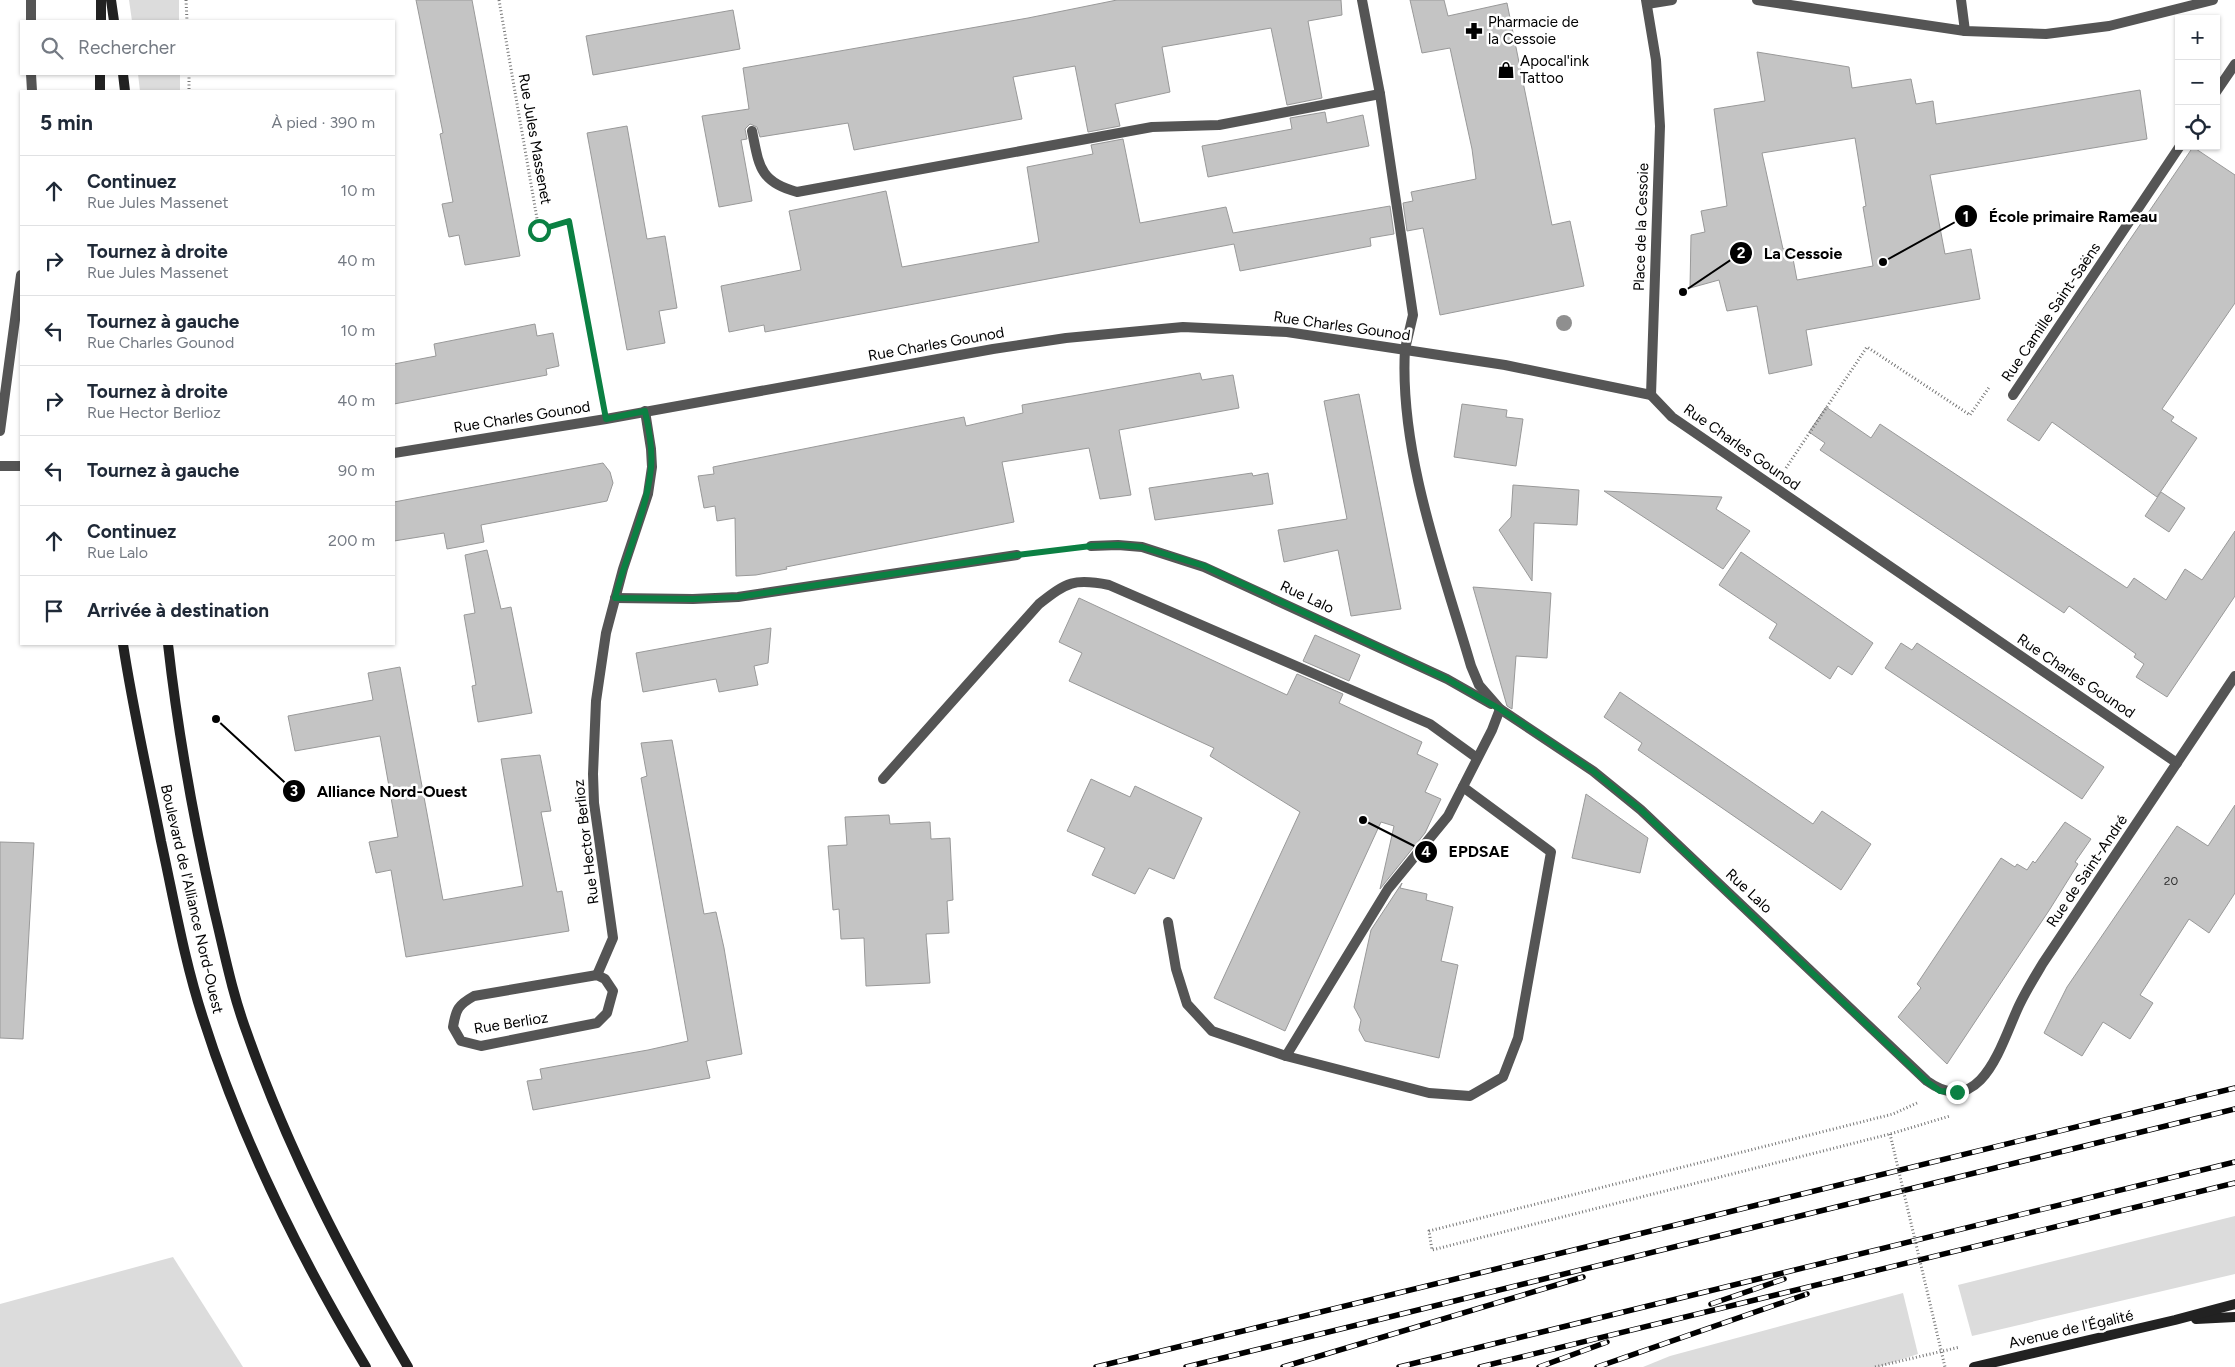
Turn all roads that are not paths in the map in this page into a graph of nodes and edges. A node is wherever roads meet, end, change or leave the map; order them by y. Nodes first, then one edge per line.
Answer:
1 (31, 0) edge
2 (101, 0) edge
3 (111, 0) edge
4 (1362, 0) edge
5 (1672, 0) edge
6 (1757, 0) edge
7 (1961, 0) edge
8 (2213, 0) edge
9 (1647, 2) edge
10 (2184, 4) edge
11 (31, 20) edge
12 (101, 20) edge
13 (114, 20) edge
14 (1965, 31) junction
15 (2235, 64) edge
16 (32, 75) edge
17 (100, 75) edge
18 (123, 75) edge
19 (2220, 86) edge
20 (32, 90) edge
21 (100, 90) edge
22 (126, 90) edge
23 (1380, 94) junction
24 (752, 131) dead end
25 (2177, 150) edge
26 (20, 283) edge
27 (1405, 349) junction
28 (1650, 395) junction
29 (2013, 395) road end
30 (645, 411) junction
31 (0, 431) edge
32 (395, 453) edge
33 (0, 466) edge
34 (20, 466) edge
35 (1091, 546) road end
36 (1017, 555) road end
37 (615, 598) junction
38 (123, 645) edge
39 (170, 645) edge
40 (2235, 676) edge
41 (1500, 709) junction
42 (1477, 758) junction
43 (2177, 763) junction
44 (883, 779) dead end
45 (1463, 787) junction
46 (1168, 922) dead end
47 (597, 975) junction
48 (1286, 1056) junction
49 (1972, 1086) joint
50 (2235, 1304) edge
51 (2235, 1317) edge
52 (2175, 1320) junction
53 (366, 1367) edge
54 (408, 1367) edge
55 (1974, 1367) edge

1 - 11 street
2 - 12 street
3 - 13 street
4 - 23 street, Rue Lalo
5 - 9 street
6 - 14 street
7 - 14 street
8 - 10 street
9 - 28 street, Place de la Cessoie
10 - 14 street
15 - 19 street
16 - 20 street
17 - 21 street
18 - 22 street
23 - 24 street
23 - 27 street, Rue Lalo
25 - 29 street, Rue Camille Saint-Saëns
26 - 31 street
27 - 28 street, Rue Charles Gounod
27 - 30 street, Rue Charles Gounod
27 - 41 street, Rue Lalo
28 - 43 street, Rue Charles Gounod
30 - 32 street, Rue Charles Gounod
30 - 37 street, Rue Hector Berlioz
33 - 34 street
35 - 41 street, Rue Lalo
36 - 37 street
37 - 47 street, Rue Hector Berlioz
38 - 53 street, Boulevard de l'Alliance Nord-Ouest
39 - 54 street, Boulevard de l'Alliance Nord-Ouest
40 - 43 street, Rue de Saint-André
41 - 42 street
41 - 49 street, Rue Lalo
42 - 44 street
42 - 45 street
43 - 49 street, Rue de Saint-André
45 - 48 street
45 - 48 street
46 - 48 street
47 - 47 street, Rue Berlioz
50 - 52 street, Avenue de l'Égalité
51 - 52 street, Avenue de l'Égalité
52 - 55 street, Avenue de l'Égalité

